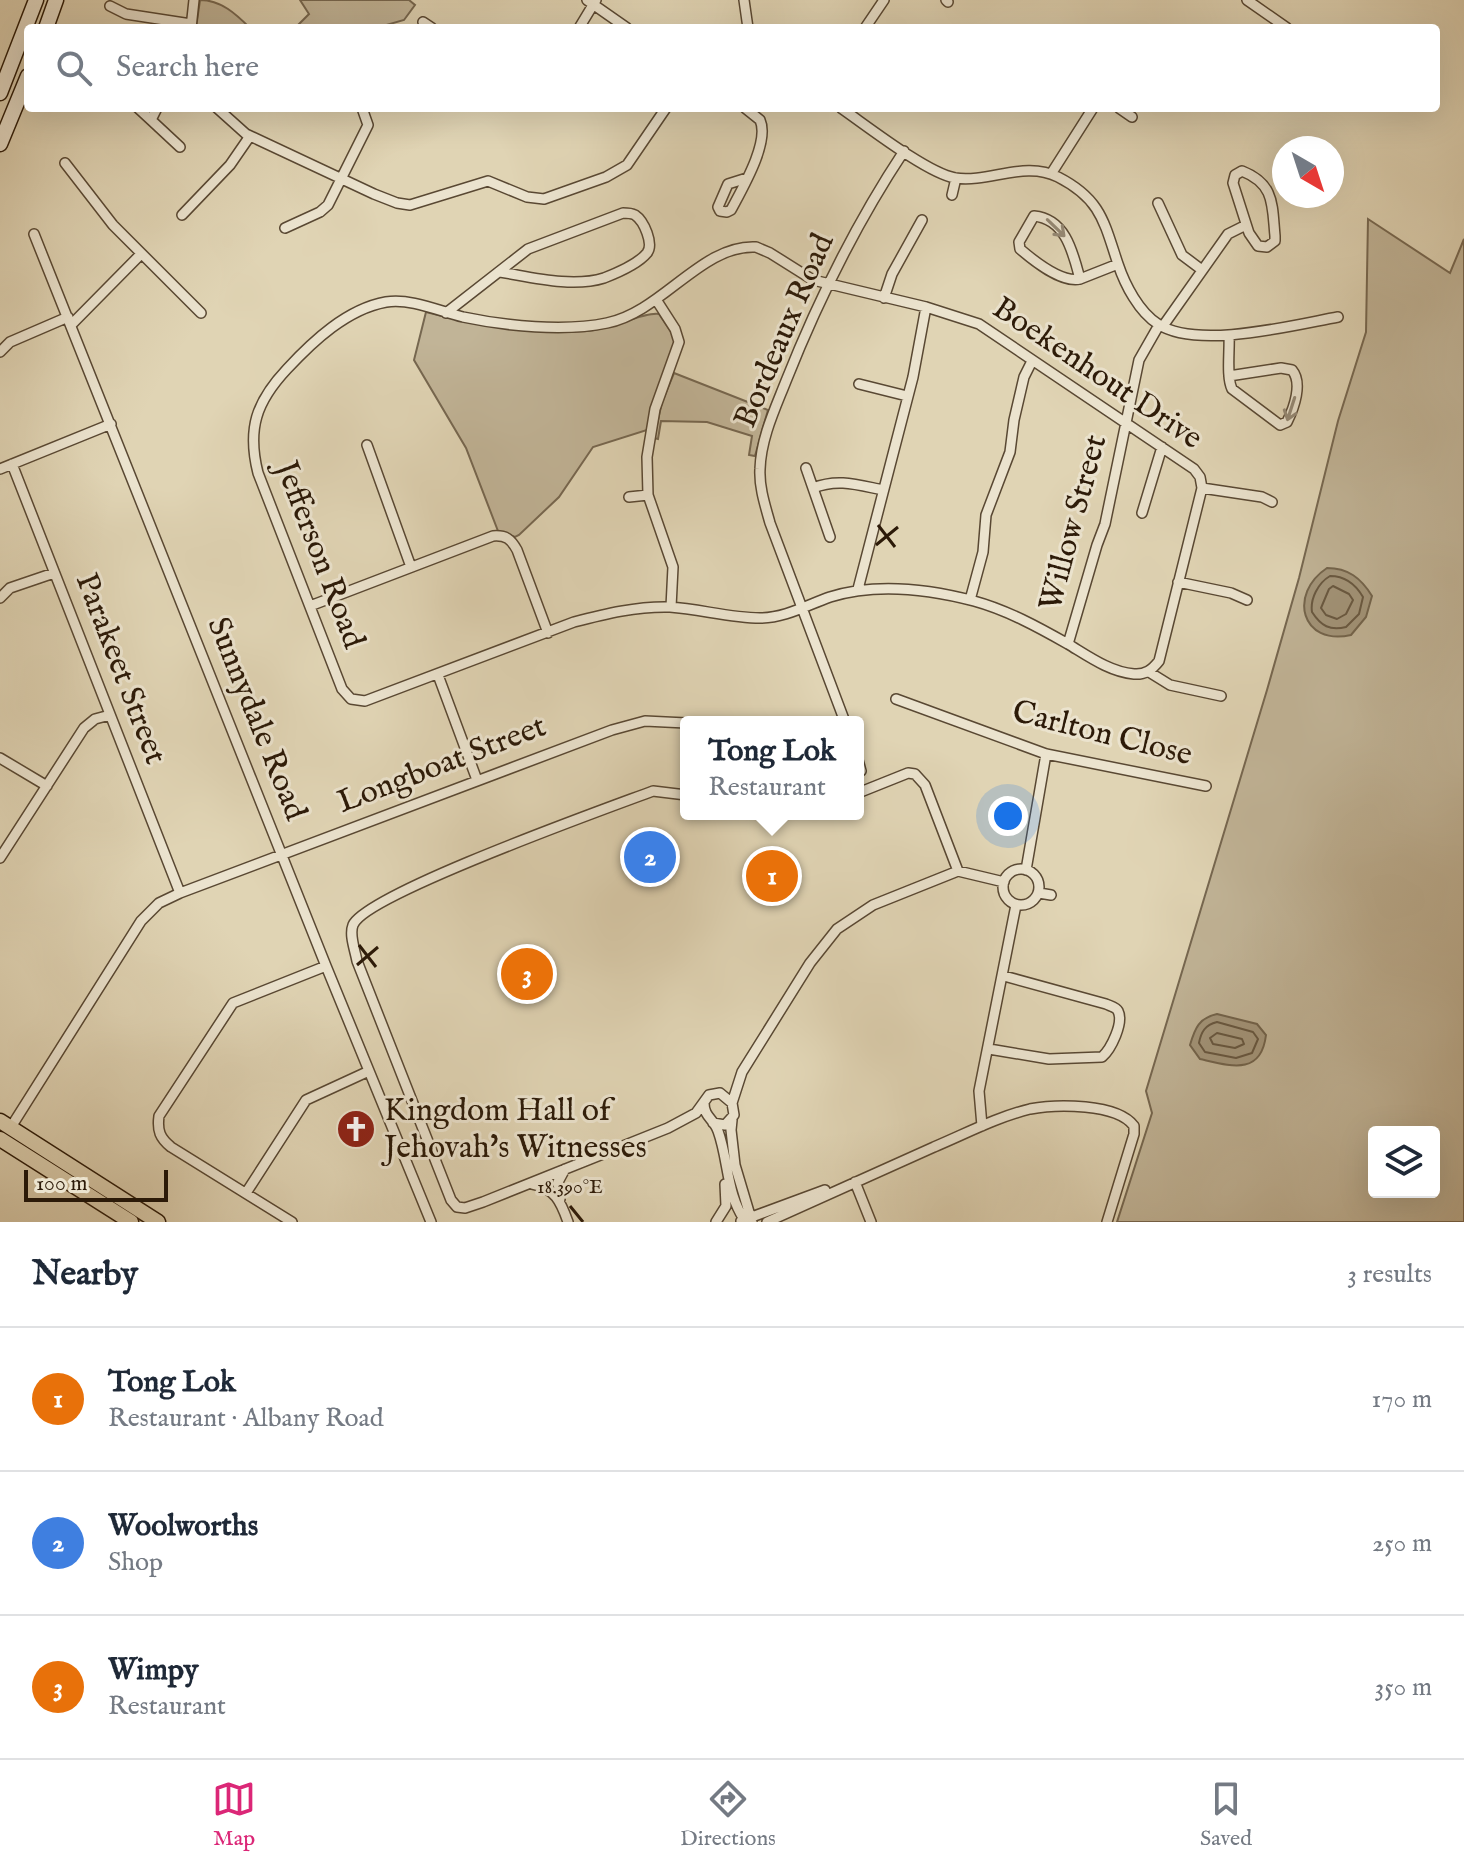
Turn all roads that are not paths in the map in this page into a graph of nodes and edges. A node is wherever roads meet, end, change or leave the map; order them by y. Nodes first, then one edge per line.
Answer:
1 (36, 0) edge
2 (56, 0) edge
3 (194, 0) edge
4 (744, 0) edge
5 (884, 0) edge
6 (1247, 0) edge
7 (592, 2) edge
8 (110, 6) dead end
9 (423, 22) dead end
10 (27, 24) edge
11 (47, 24) edge
12 (180, 24) edge
13 (191, 24) edge
14 (426, 24) edge
15 (581, 24) edge
16 (622, 24) edge
17 (747, 24) edge
18 (868, 24) edge
19 (1281, 24) edge
20 (24, 31) edge
21 (24, 86) edge
22 (0, 93) edge
23 (142, 112) edge
24 (155, 112) edge
25 (222, 112) edge
26 (363, 112) edge
27 (663, 112) edge
28 (751, 112) edge
29 (847, 112) edge
30 (1086, 112) edge
31 (1125, 112) edge
32 (1132, 117) dead end
33 (151, 120) junction
34 (250, 136) junction
35 (0, 144) edge
36 (180, 147) dead end
37 (904, 151) junction
38 (65, 163) dead end
39 (1051, 174) junction
40 (747, 178) dead end
41 (956, 178) junction
42 (342, 180) junction
43 (952, 195) dead end
44 (1158, 203) dead end
45 (182, 215) dead end
46 (922, 220) dead end
47 (1246, 225) junction
48 (285, 228) dead end
49 (34, 234) dead end
50 (141, 254) junction
51 (1118, 264) junction
52 (1202, 270) junction
53 (500, 272) junction
54 (1080, 279) junction
55 (826, 283) junction
56 (884, 298) junction
57 (657, 301) junction
58 (926, 307) junction
59 (201, 313) dead end
60 (446, 313) junction
61 (1338, 317) dead end
62 (70, 321) junction
63 (1161, 326) junction
64 (1229, 335) junction
65 (0, 352) edge
66 (1032, 361) junction
67 (1229, 376) junction
68 (859, 384) dead end
69 (907, 396) junction
70 (111, 424) junction
71 (1127, 425) junction
72 (367, 445) dead end
73 (1162, 447) junction
74 (12, 464) junction
75 (806, 468) dead end
76 (0, 469) edge
77 (813, 488) junction
78 (1202, 488) junction
79 (883, 490) junction
80 (648, 495) junction
81 (629, 497) dead end
82 (1272, 502) dead end
83 (1142, 513) dead end
84 (830, 537) dead end
85 (411, 567) junction
86 (54, 573) junction
87 (1178, 582) junction
88 (858, 589) junction
89 (0, 598) edge
90 (970, 600) junction
91 (1247, 600) dead end
92 (310, 606) junction
93 (671, 607) junction
94 (801, 608) junction
95 (548, 633) junction
96 (1068, 644) junction
97 (1149, 672) junction
98 (438, 675) junction
99 (1221, 696) dead end
100 (896, 699) dead end
101 (110, 715) junction
102 (843, 716) edge
103 (680, 722) edge
104 (1046, 754) junction
105 (0, 758) edge
106 (477, 780) junction
107 (47, 786) junction
108 (1206, 786) dead end
109 (864, 791) edge
110 (680, 794) edge
111 (282, 853) junction
112 (0, 858) edge
113 (1026, 870) junction
114 (958, 871) junction
115 (1004, 882) junction
116 (180, 893) junction
117 (1039, 893) junction
118 (1051, 895) dead end
119 (1016, 905) junction
120 (326, 966) junction
121 (1004, 976) junction
122 (989, 1049) junction
123 (369, 1071) junction
124 (742, 1072) junction
125 (716, 1093) junction
126 (705, 1101) junction
127 (732, 1103) junction
128 (732, 1120) junction
129 (711, 1121) junction
130 (982, 1126) junction
131 (668, 1128) junction
132 (3, 1134) edge
133 (723, 1160) junction
134 (565, 1169) junction
135 (855, 1182) junction
136 (529, 1184) junction
137 (246, 1193) junction
138 (561, 1202) junction
139 (746, 1220) edge
140 (131, 1222) edge
141 (158, 1222) edge
142 (292, 1222) edge
143 (431, 1222) edge
144 (568, 1222) edge
145 (716, 1222) edge
146 (767, 1222) edge
147 (871, 1222) edge
148 (1107, 1222) edge

1 - 10 main road
2 - 11 main road
3 - 13 street
4 - 17 street
5 - 18 street
6 - 19 street
7 - 15 street
7 - 16 street
8 - 12 street
9 - 14 street
20 - 22 main road
21 - 35 main road
23 - 33 street
24 - 33 street
25 - 34 street
26 - 42 street
27 - 42 street
28 - 40 street
29 - 37 street
30 - 39 street
31 - 32 street
33 - 36 street
34 - 42 street
34 - 45 street
37 - 41 street
37 - 55 street, Bordeaux Road
38 - 50 street
39 - 41 street
39 - 51 street
41 - 43 street
42 - 48 street
44 - 52 street
46 - 56 street
47 - 47 street
47 - 52 street, Willow Street
49 - 62 street, Sunnydale Road
50 - 59 street
50 - 62 street
51 - 54 street
51 - 63 street
52 - 63 street, Willow Street
53 - 53 street
53 - 60 street
54 -> 54 street
55 - 56 street, Boekenhout Drive
55 - 57 street, Jefferson Road
55 - 94 street, Bordeaux Road
56 - 58 street, Boekenhout Drive
57 - 60 street, Jefferson Road
57 - 80 street
58 - 66 street, Boekenhout Drive
58 - 69 street
60 - 92 street, Jefferson Road
61 - 64 street
62 - 65 street
62 - 70 street, Sunnydale Road
63 - 64 street
63 - 71 street, Willow Street
64 - 67 street
66 - 71 street, Boekenhout Drive
66 - 90 street
67 -> 67 street
68 - 69 street
69 - 79 street
70 - 74 street
70 - 111 street, Sunnydale Road
71 - 73 street, Boekenhout Drive
71 - 96 street, Willow Street
72 - 85 street
73 - 78 street, Boekenhout Drive
73 - 83 street
74 - 76 street
74 - 86 street, Parakeet Street
75 - 77 street
77 - 79 street
77 - 84 street
78 - 82 street
78 - 87 street, Boekenhout Drive
79 - 88 street
80 - 81 street
80 - 93 street
85 - 92 street
85 - 95 street
86 - 89 street
86 - 101 street, Parakeet Street
87 - 91 street
87 - 97 street, Boekenhout Drive
88 - 90 street
88 - 94 street
90 - 96 street
92 - 98 street, Jefferson Road
93 - 94 street, Jefferson Road
93 - 95 street, Jefferson Road
94 - 102 street, Bordeaux Road
95 - 98 street, Jefferson Road
96 - 97 street
97 - 99 street
98 - 106 street
100 - 104 street, Carlton Close
101 - 107 street
101 - 116 street, Parakeet Street
103 - 106 street, Longboat Street
104 - 108 street, Carlton Close
104 - 113 street
105 - 107 street
106 - 111 street, Longboat Street
107 - 112 street
109 - 114 street
110 - 136 street
111 - 116 street, Longboat Street
111 - 120 street, Sunnydale Road
113 - 115 street
113 - 117 street
114 - 115 street
114 - 124 street
115 - 119 street
116 - 132 street, Longboat Street
117 - 118 street
117 - 119 street
119 - 121 street
120 - 123 street, Sunnydale Road
120 - 137 street
121 - 122 street
121 - 122 street
122 - 130 street
123 - 137 street
123 - 143 street, Sunnydale Road
124 - 125 street
124 - 127 street
125 - 126 street
125 - 127 street
126 - 129 street
126 - 131 street
127 - 128 street
128 - 129 street
128 - 139 street
129 - 131 street
129 - 133 street
130 - 135 street
130 - 148 street
131 - 134 street
132 - 140 main road
132 - 141 main road
133 - 139 street
133 - 145 street
134 - 136 street
134 - 138 street
135 - 139 street
135 - 146 street
135 - 147 street
136 - 138 street
137 - 142 street
138 - 144 street

